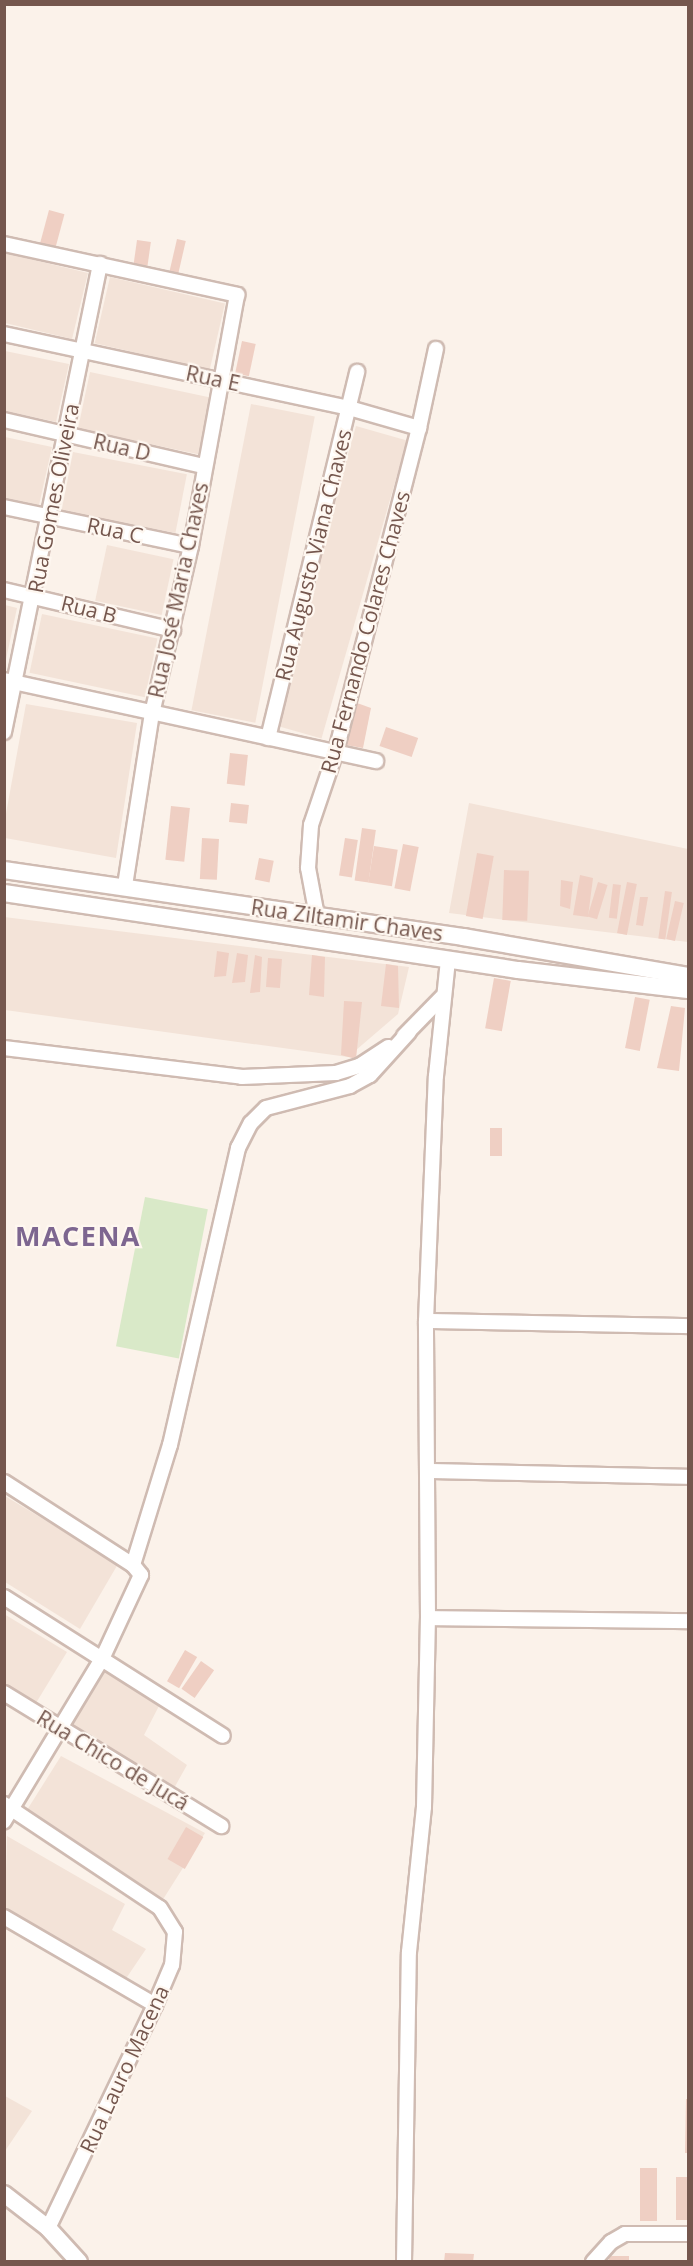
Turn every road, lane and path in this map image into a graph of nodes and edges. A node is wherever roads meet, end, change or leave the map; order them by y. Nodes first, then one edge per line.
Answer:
1 (4, 244) edge
2 (100, 264) junction
3 (4, 334) edge
4 (436, 349) dead end
5 (83, 350) junction
6 (357, 372) dead end
7 (222, 380) junction
8 (349, 408) junction
9 (4, 420) edge
10 (419, 428) junction
11 (66, 435) junction
12 (204, 466) junction
13 (4, 507) edge
14 (49, 516) junction
15 (190, 546) junction
16 (4, 590) edge
17 (34, 596) junction
18 (173, 630) junction
19 (9, 681) edge
20 (152, 713) junction
21 (4, 732) edge
22 (268, 738) junction
23 (336, 751) junction
24 (376, 761) dead end
25 (4, 870) edge
26 (125, 886) junction
27 (4, 893) edge
28 (316, 916) junction
29 (520, 947) junction
30 (448, 960) junction
31 (518, 970) junction
32 (688, 976) edge
33 (688, 990) edge
34 (442, 997) junction
35 (409, 1032) junction
36 (4, 1048) edge
37 (426, 1321) junction
38 (688, 1326) edge
39 (428, 1471) junction
40 (688, 1478) edge
41 (4, 1482) edge
42 (133, 1565) junction
43 (4, 1597) edge
44 (428, 1618) junction
45 (688, 1621) edge
46 (103, 1656) junction
47 (4, 1693) edge
48 (62, 1728) junction
49 (223, 1736) dead end
50 (8, 1806) edge
51 (4, 1821) edge
52 (221, 1826) dead end
53 (4, 1917) edge
54 (155, 2005) junction
55 (4, 2194) edge
56 (48, 2228) junction
57 (688, 2234) edge
58 (79, 2262) edge
59 (404, 2262) edge
60 (593, 2262) edge

1 - 2 street
2 - 5 street, Rua Gomes Oliveira
2 - 7 street, Rua José Maria Chaves
3 - 5 street, Rua E
4 - 10 street, Rua Fernando Colares Chaves
5 - 7 street, Rua E
5 - 11 street, Rua Gomes Oliveira
6 - 8 street, Rua Augusto Viana Chaves
7 - 8 street, Rua E
7 - 12 street, Rua José Maria Chaves
8 - 10 street, Rua E
8 - 22 street, Rua Augusto Viana Chaves
9 - 11 street, Rua D
10 - 23 street, Rua Fernando Colares Chaves
11 - 12 street, Rua D
11 - 14 street, Rua Gomes Oliveira
12 - 15 street, Rua José Maria Chaves
13 - 14 street, Rua C
14 - 15 street, Rua C
14 - 17 street, Rua Gomes Oliveira
15 - 18 street, Rua José Maria Chaves
16 - 17 street, Rua B
17 - 18 street, Rua B
17 - 19 street, Rua Gomes Oliveira
18 - 20 street, Rua José Maria Chaves
19 - 20 street
19 - 21 street, Rua Gomes Oliveira
20 - 22 street
20 - 26 street, Rua José Maria Chaves
22 - 23 street
23 - 24 street
23 - 28 street, Rua Fernando Colares Chaves
25 - 26 street, Rua Ziltamir Chaves
26 - 28 street, Rua Ziltamir Chaves
27 - 30 street, Rua Ziltamir Chaves
28 - 29 street, Rua Ziltamir Chaves
29 - 31 street
29 - 32 street, Rua Ziltamir Chaves
30 - 31 street, Rua Ziltamir Chaves
30 - 34 street
31 - 33 street, Rua Ziltamir Chaves
34 - 35 street
34 - 37 street
35 - 36 street
35 - 42 street
37 - 38 street
37 - 39 street
39 - 40 street
39 - 44 street
41 - 42 street
42 - 46 street
43 - 46 street
44 - 45 street
44 - 59 street
46 - 48 street
46 - 49 street
47 - 48 street, Rua Chico de Jucá
48 - 50 street
48 - 52 street, Rua Chico de Jucá
50 - 51 street
50 - 54 street, Rua Lauro Macena
53 - 54 street
54 - 56 street, Rua Lauro Macena
55 - 56 street
56 - 58 street
57 - 60 street

